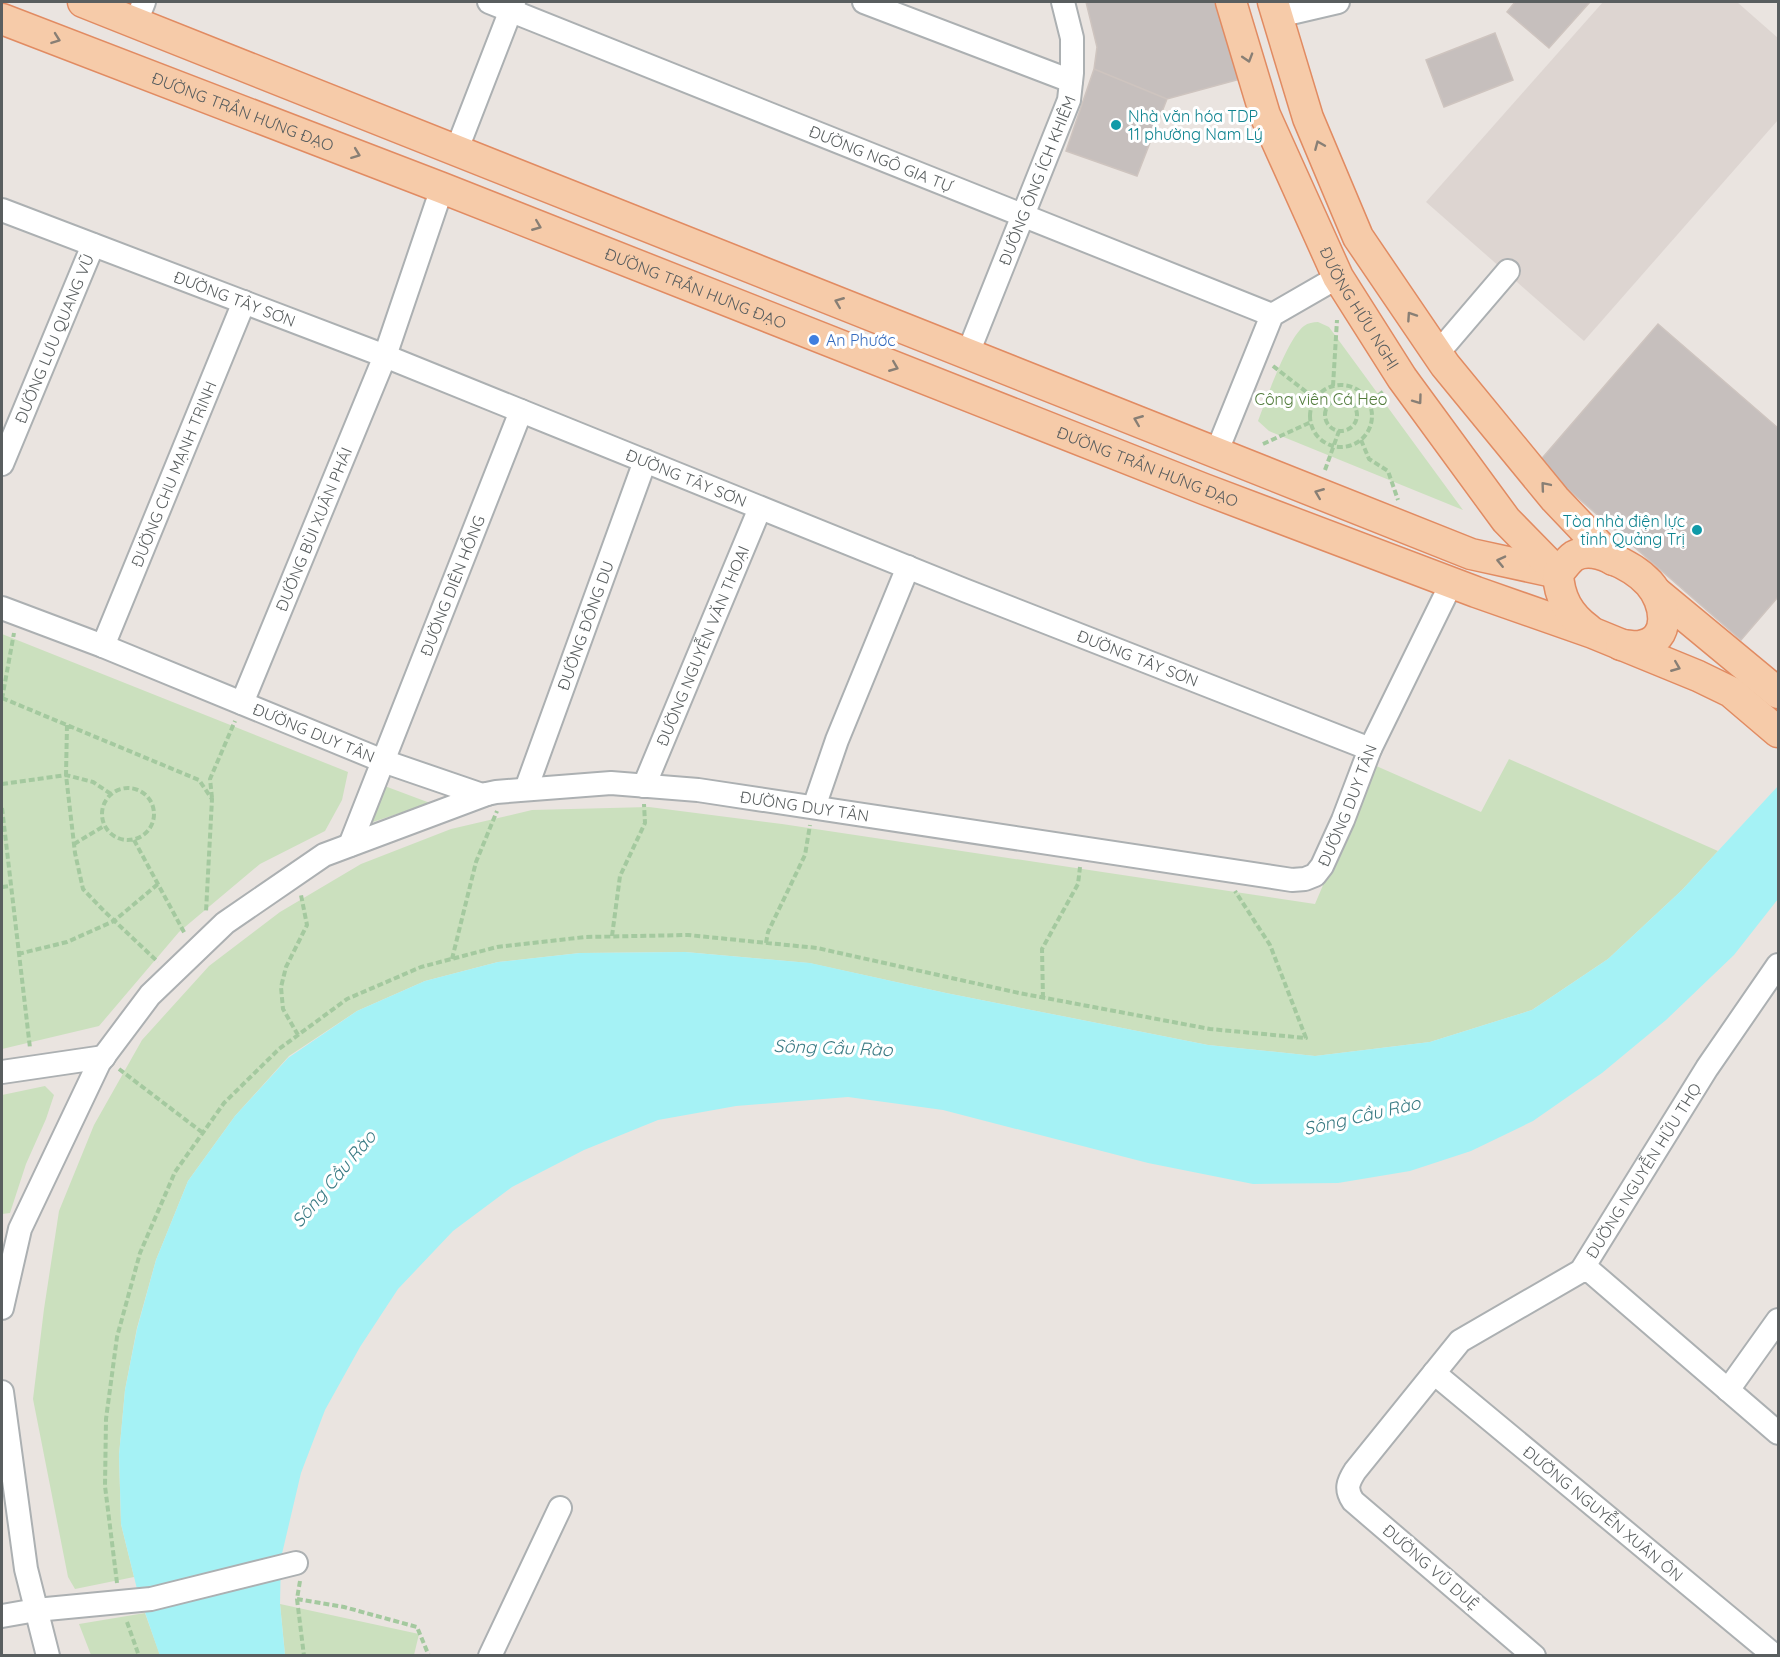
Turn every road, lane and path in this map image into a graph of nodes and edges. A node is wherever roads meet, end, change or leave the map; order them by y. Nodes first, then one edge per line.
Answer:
1 (83, 2) edge
2 (489, 2) edge
3 (864, 2) edge
4 (1063, 2) edge
5 (1231, 2) edge
6 (1338, 2) edge
7 (512, 6) edge
8 (1276, 9) edge
9 (140, 12) edge
10 (2, 19) edge
11 (121, 63) junction
12 (1071, 81) junction
13 (457, 149) junction
14 (442, 188) junction
15 (2, 210) edge
16 (1024, 216) junction
17 (93, 245) junction
18 (1508, 271) dead end
19 (1338, 277) junction
20 (244, 302) junction
21 (1331, 313) dead end
22 (1272, 315) junction
23 (1336, 320) junction
24 (1343, 329) dead end
25 (969, 353) junction
26 (1437, 354) junction
27 (385, 356) junction
28 (1267, 374) dead end
29 (1333, 386) junction
30 (1388, 389) dead end
31 (1316, 398) junction
32 (1369, 402) junction
33 (1354, 406) junction
34 (1327, 408) junction
35 (521, 411) junction
36 (1311, 423) junction
37 (1339, 431) junction
38 (1361, 440) junction
39 (1334, 446) junction
40 (1266, 451) dead end
41 (1217, 452) junction
42 (645, 461) junction
43 (2, 464) edge
44 (1324, 475) dead end
45 (1204, 489) junction
46 (1390, 503) dead end
47 (760, 508) junction
48 (1613, 560) junction
49 (908, 567) junction
50 (1558, 573) junction
51 (1452, 582) junction
52 (1656, 592) junction
53 (10, 611) edge
54 (1593, 633) junction
55 (1621, 645) junction
56 (103, 646) junction
57 (1779, 693) edge
58 (2, 699) edge
59 (242, 703) junction
60 (67, 725) junction
61 (1779, 732) edge
62 (1370, 748) junction
63 (383, 761) junction
64 (66, 776) junction
65 (2, 784) edge
66 (644, 786) junction
67 (507, 791) junction
68 (111, 795) junction
69 (212, 799) junction
70 (814, 807) junction
71 (2, 808) edge
72 (104, 826) junction
73 (134, 840) junction
74 (74, 844) junction
75 (350, 845) junction
76 (1082, 848) junction
77 (1222, 870) junction
78 (297, 873) junction
79 (158, 884) junction
80 (10, 885) junction
81 (2, 887) edge
82 (114, 921) junction
83 (612, 936) junction
84 (766, 943) junction
85 (199, 948) junction
86 (18, 954) junction
87 (452, 959) junction
88 (1779, 965) edge
89 (171, 974) junction
90 (1043, 998) junction
91 (298, 1035) junction
92 (104, 1057) junction
93 (32, 1068) junction
94 (2, 1072) edge
95 (203, 1133) junction
96 (1581, 1271) junction
97 (2, 1308) edge
98 (1779, 1320) edge
99 (1434, 1373) junction
100 (1728, 1390) junction
101 (2, 1392) edge
102 (1779, 1433) edge
103 (1355, 1471) joint
104 (560, 1508) dead end
105 (296, 1563) joint
106 (297, 1599) junction
107 (119, 1602) junction
108 (36, 1610) junction
109 (2, 1616) edge
110 (48, 1656) edge
111 (139, 1656) edge
112 (304, 1656) edge
113 (429, 1656) edge
114 (490, 1656) edge
115 (1534, 1656) edge
116 (1774, 1656) edge

1 - 9 main road
2 - 7 street, ĐƯỜNG NGÔ GIA TỰ
3 - 12 street
4 - 12 street, ĐƯỜNG ÔNG ÍCH KHIÊM
5 -> 19 main road, ĐƯỜNG HỮU NGHỊ
6 - 8 street
7 - 13 street
7 - 16 street, ĐƯỜNG NGÔ GIA TỰ
26 -> 8 main road, ĐƯỜNG HỮU NGHỊ
9 - 11 main road
9 - 13 main road
10 -> 11 main road, ĐƯỜNG TRẦN HƯNG ĐẠO
11 -> 14 main road, ĐƯỜNG TRẦN HƯNG ĐẠO
12 - 16 street, ĐƯỜNG ÔNG ÍCH KHIÊM
13 - 14 main road
25 -> 13 main road
14 - 27 street, ĐƯỜNG BÙI XUÂN PHÁI
14 -> 45 main road, ĐƯỜNG TRẦN HƯNG ĐẠO
15 - 17 street, ĐƯỜNG TÂY SƠN
16 - 22 street, ĐƯỜNG NGÔ GIA TỰ
16 - 25 street, ĐƯỜNG ÔNG ÍCH KHIÊM
17 - 20 street, ĐƯỜNG TÂY SƠN
17 - 43 street, ĐƯỜNG LƯU QUANG VŨ
18 - 26 street
19 - 22 street
19 -> 50 main road, ĐƯỜNG HỮU NGHỊ
20 - 27 street, ĐƯỜNG TÂY SƠN
20 - 56 street, ĐƯỜNG CHU MẠNH TRINH
21 - 23 path
22 - 41 street
23 - 24 path
23 - 29 path
41 -> 25 main road
48 -> 26 main road, ĐƯỜNG HỮU NGHỊ
27 - 35 street, ĐƯỜNG TÂY SƠN
27 - 59 street, ĐƯỜNG BÙI XUÂN PHÁI
28 - 31 path
29 - 31 path
29 - 32 path
30 - 32 path
31 - 34 path
31 - 36 path
32 - 33 path
32 - 38 path
33 - 34 path
33 - 37 path
34 - 37 path
35 - 42 street, ĐƯỜNG TÂY SƠN
35 - 63 street, ĐƯỜNG DIÊN HỒNG
36 - 39 path
36 - 40 path
37 - 39 path
38 - 39 path
38 - 46 path
39 - 44 path
41 - 45 main road
50 -> 41 main road
42 - 47 street, ĐƯỜNG TÂY SƠN
42 - 67 street, ĐƯỜNG ĐÔNG DU
45 - 51 main road, ĐƯỜNG TRẦN HƯNG ĐẠO
47 - 49 street, ĐƯỜNG TÂY SƠN
47 - 66 street, ĐƯỜNG NGUYỄN VĂN THOẠI
48 - 50 main road
48 - 52 main road
49 - 62 street, ĐƯỜNG TÂY SƠN
49 - 70 street
50 - 54 main road, ĐƯỜNG TRẦN HƯNG ĐẠO
51 - 54 main road, ĐƯỜNG TRẦN HƯNG ĐẠO
51 - 62 street, ĐƯỜNG DUY TÂN
52 - 55 main road, ĐƯỜNG TRẦN HƯNG ĐẠO
52 - 57 main road
53 - 56 street, ĐƯỜNG DUY TÂN
53 - 58 path
54 - 55 main road, ĐƯỜNG TRẦN HƯNG ĐẠO
55 -> 61 main road, ĐƯỜNG TRẦN HƯNG ĐẠO
56 - 59 street, ĐƯỜNG DUY TÂN
58 - 60 path
59 - 63 street, ĐƯỜNG DUY TÂN
59 - 69 path
60 - 64 path
60 - 69 path
62 - 77 street, ĐƯỜNG DUY TÂN
63 - 67 street, ĐƯỜNG DUY TÂN
63 - 75 street, ĐƯỜNG DIÊN HỒNG
64 - 65 path
64 - 68 path
64 - 74 path
66 - 67 street, ĐƯỜNG DUY TÂN
66 - 70 street, ĐƯỜNG DUY TÂN
66 - 83 path
67 - 75 street
67 - 87 path
68 - 72 path
68 - 73 path
69 - 85 path
70 - 76 street, ĐƯỜNG DUY TÂN
70 - 84 path
71 - 80 path
72 - 73 path
72 - 74 path
73 - 79 path
74 - 82 path
75 - 78 street
76 - 77 street, ĐƯỜNG DUY TÂN
76 - 90 path
77 - 90 path
78 - 85 street
78 - 91 path
79 - 82 path
79 - 85 path
80 - 81 path
80 - 86 path
82 - 86 path
82 - 89 path
83 - 84 path
83 - 87 path
84 - 90 path
85 - 89 street
86 - 93 path
87 - 91 path
88 - 96 street, ĐƯỜNG NGUYỄN HỮU THỌ
89 - 92 street
91 - 95 path
92 - 93 street
92 - 95 path
92 - 97 street
93 - 94 street
95 - 107 path
96 - 99 street, ĐƯỜNG NGUYỄN HỮU THỌ
96 - 100 street
98 - 100 street
99 - 103 street, ĐƯỜNG NGUYỄN HỮU THỌ
99 - 116 street, ĐƯỜNG NGUYỄN XUÂN ÔN
100 - 102 street
101 - 108 street
103 - 115 street, ĐƯỜNG VŨ DUỆ
104 - 114 street
105 - 106 path
105 - 107 street
106 - 112 path
106 - 113 path
107 - 108 street
107 - 111 path
108 - 109 street
108 - 110 street

